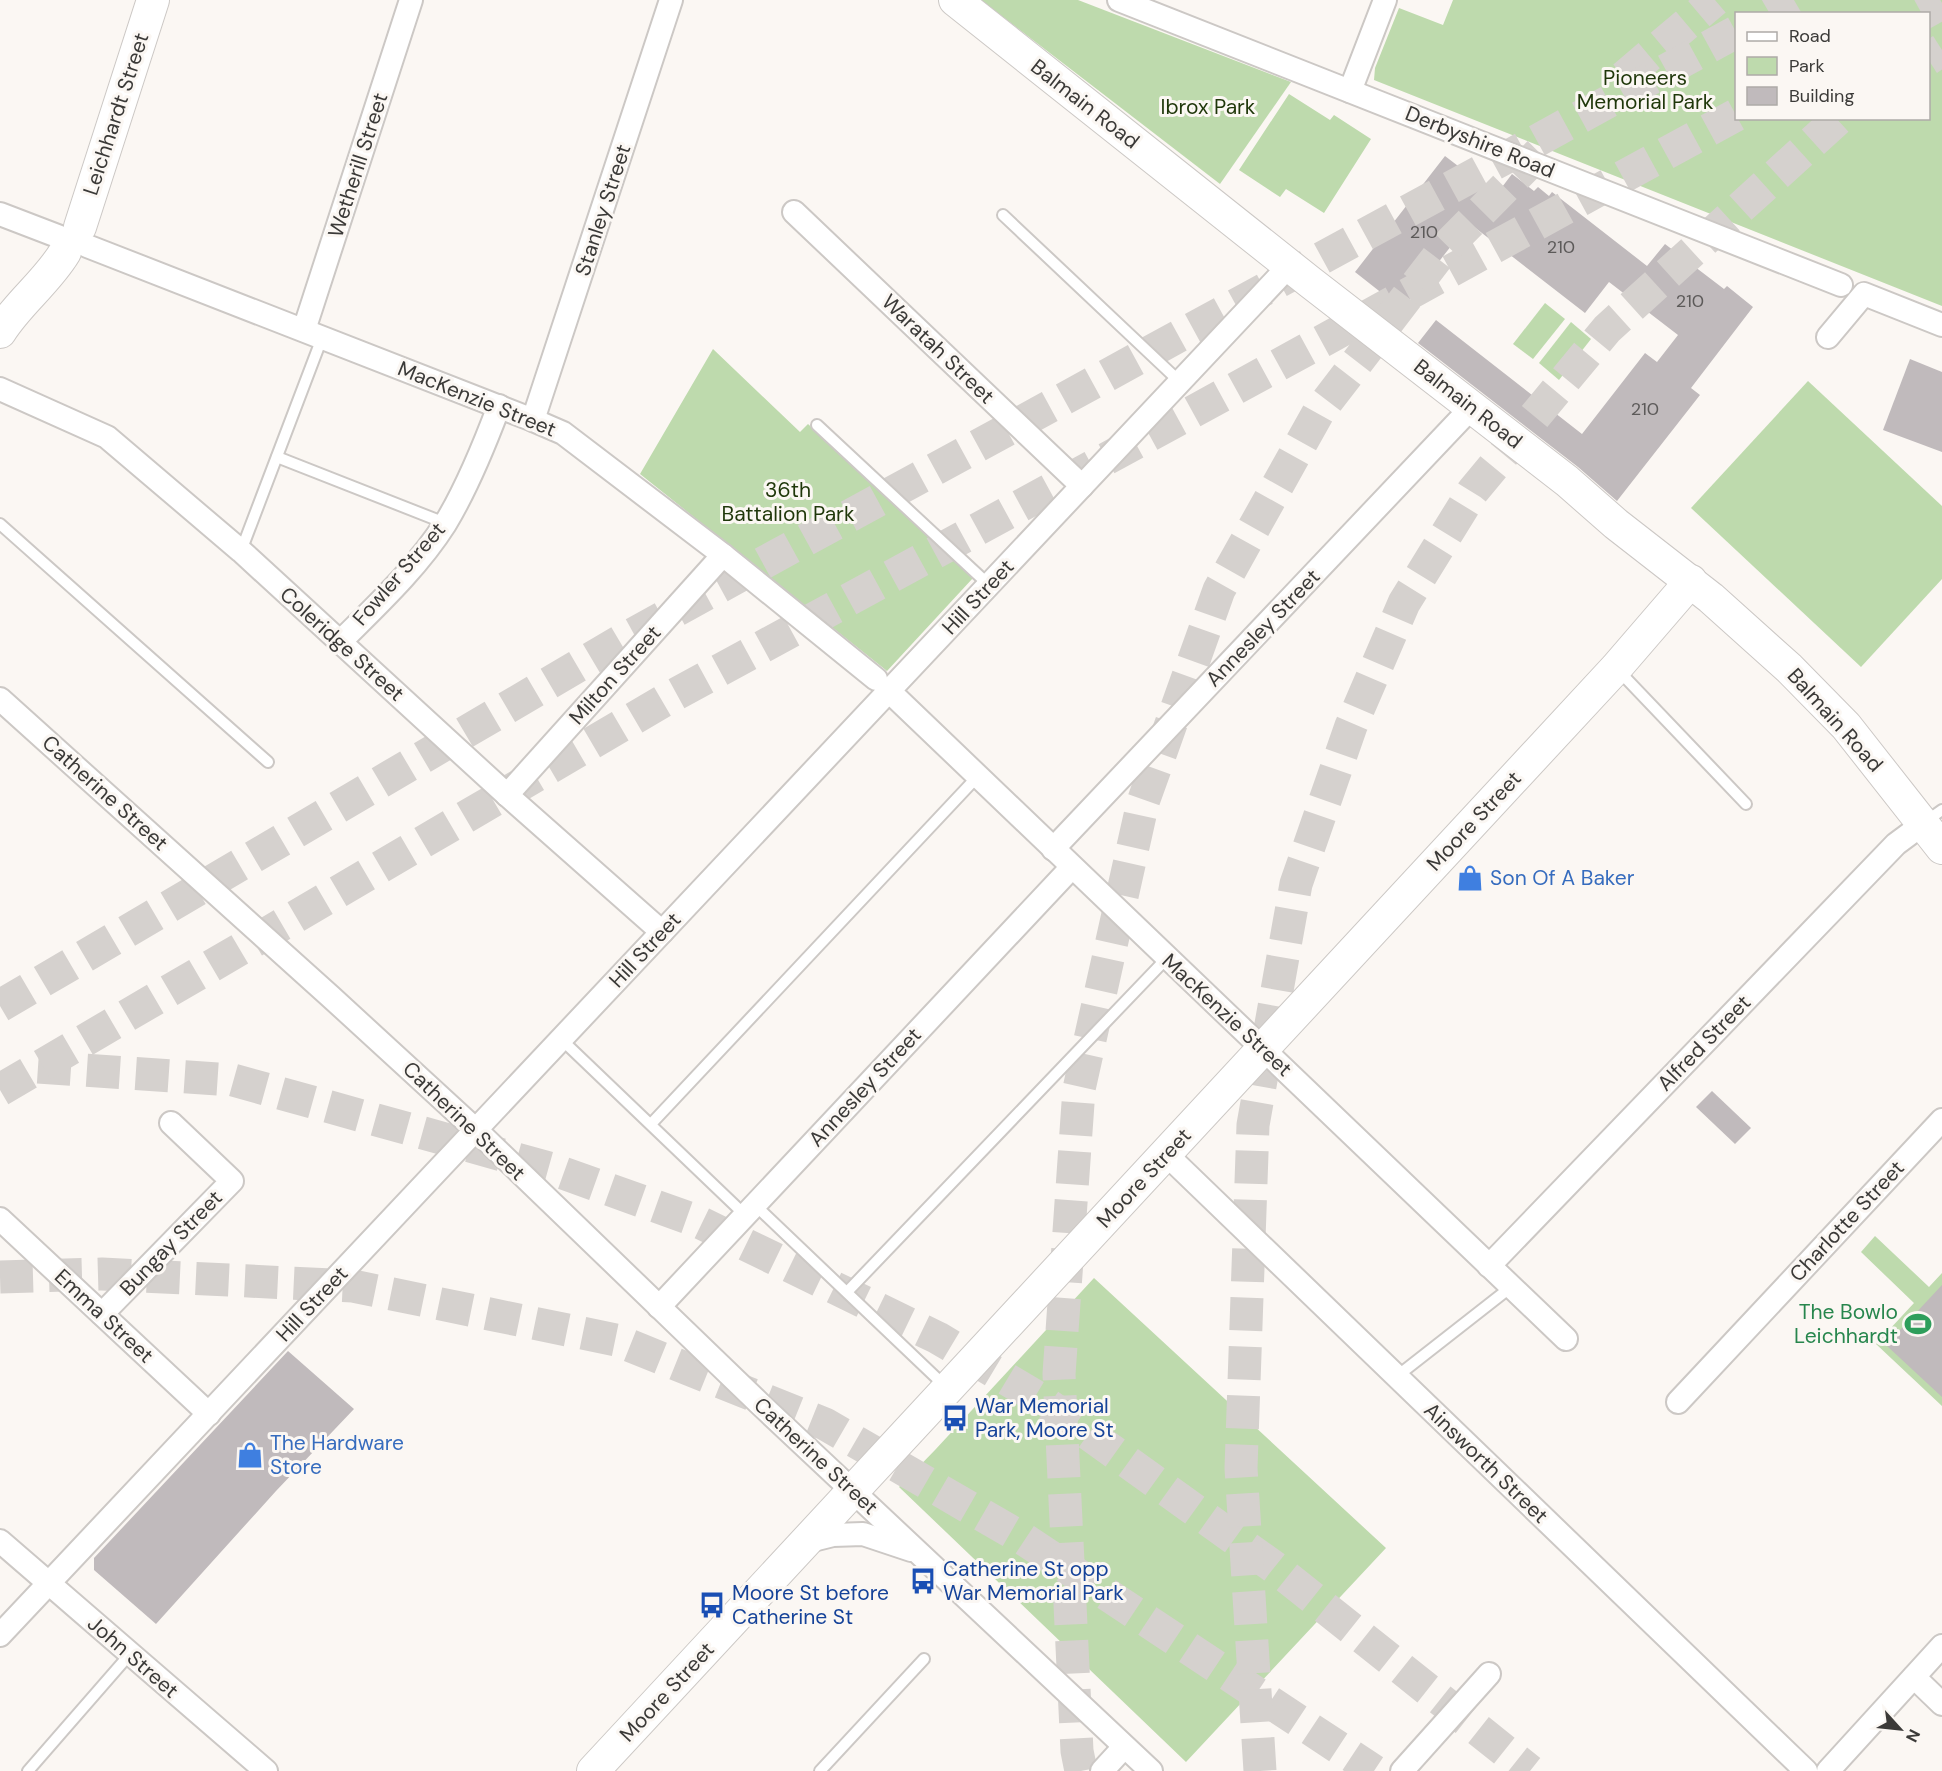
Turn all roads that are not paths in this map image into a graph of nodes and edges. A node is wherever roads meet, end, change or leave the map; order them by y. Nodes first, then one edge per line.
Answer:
1 (153, 0) edge
2 (411, 0) edge
3 (671, 0) edge
4 (955, 0) edge
5 (1119, 0) edge
6 (1385, 0) edge
7 (1350, 91) junction
8 (794, 212) dead end
9 (0, 214) edge
10 (1003, 215) dead end
11 (73, 240) junction
12 (1290, 266) junction
13 (1841, 285) dead end
14 (1942, 325) edge
15 (0, 332) edge
16 (313, 334) junction
17 (1828, 337) dead end
18 (1180, 382) junction
19 (0, 389) edge
20 (499, 406) junction
21 (1472, 407) junction
22 (533, 420) junction
23 (817, 424) dead end
24 (277, 457) junction
25 (1082, 486) junction
26 (446, 523) junction
27 (0, 524) edge
28 (241, 551) junction
29 (723, 555) junction
30 (1691, 581) junction
31 (989, 585) junction
32 (340, 642) junction
33 (1616, 668) junction
34 (882, 685) junction
35 (0, 699) edge
36 (268, 762) dead end
37 (978, 776) junction
38 (507, 795) junction
39 (1746, 804) dead end
40 (1933, 817) edge
41 (1942, 848) edge
42 (1053, 849) junction
43 (1072, 867) junction
44 (662, 932) junction
45 (1167, 958) junction
46 (561, 1039) junction
47 (1263, 1050) junction
48 (1942, 1120) edge
49 (171, 1123) dead end
50 (651, 1124) junction
51 (476, 1130) junction
52 (1166, 1154) junction
53 (750, 1210) junction
54 (0, 1219) edge
55 (1489, 1266) junction
56 (1511, 1287) junction
57 (847, 1292) junction
58 (659, 1307) junction
59 (102, 1314) junction
60 (1566, 1339) dead end
61 (1396, 1377) junction
62 (949, 1389) junction
63 (1678, 1402) dead end
64 (209, 1414) junction
65 (854, 1492) junction
66 (809, 1540) junction
67 (0, 1541) edge
68 (918, 1553) junction
69 (49, 1584) junction
70 (0, 1635) edge
71 (1942, 1646) edge
72 (130, 1654) junction
73 (924, 1659) dead end
74 (1490, 1674) dead end
75 (1914, 1677) junction
76 (1942, 1704) edge
77 (1124, 1746) junction
78 (28, 1771) edge
79 (266, 1771) edge
80 (593, 1771) edge
81 (820, 1771) edge
82 (1102, 1771) edge
83 (1151, 1771) edge
84 (1402, 1771) edge
85 (1806, 1771) edge
86 (1828, 1771) edge

1 - 11 main road, Leichhardt Street
2 - 16 street, Wetherill Street
3 - 22 street, Stanley Street
4 - 12 main road, Balmain Road
5 - 7 street, Derbyshire Road
6 - 7 street
7 - 13 street, Derbyshire Road
8 - 25 street, Waratah Street
9 - 11 street, MacKenzie Street
10 - 18 lane
11 - 15 main road, Leichhardt Street
11 - 16 street, MacKenzie Street
12 - 18 street, Hill Street
12 - 21 main road, Balmain Road
14 - 17 street
16 - 20 street, MacKenzie Street
16 - 24 lane
18 - 25 street, Hill Street
19 - 28 street, Coleridge Street
20 - 22 street, MacKenzie Street
20 - 26 street, Fowler Street
21 - 30 main road, Balmain Road
21 - 42 street, Annesley Street
22 - 29 street, MacKenzie Street
23 - 31 lane
24 - 26 lane
24 - 28 lane
25 - 31 street, Hill Street
26 - 32 street, Fowler Street
27 - 36 lane
28 - 32 street, Coleridge Street
29 - 34 street, MacKenzie Street
29 - 38 street, Milton Street
30 - 33 main road, Moore Street
30 - 40 main road, Balmain Road
31 - 34 street, Hill Street
32 - 38 street, Coleridge Street
33 - 39 lane
33 - 47 main road, Moore Street
34 - 37 street, MacKenzie Street
34 - 44 street, Hill Street
35 - 51 street, Catherine Street
37 - 42 street, MacKenzie Street
37 - 50 lane
38 - 44 street, Coleridge Street
40 - 41 main road, Balmain Road
40 - 55 street, Alfred Street
42 - 43 street, MacKenzie Street
43 - 45 street, MacKenzie Street
43 - 53 street, Annesley Street
44 - 46 street, Hill Street
45 - 47 street, MacKenzie Street
45 - 57 lane
46 - 50 lane
46 - 51 street, Hill Street
47 - 52 main road, Moore Street
47 - 55 street, MacKenzie Street
48 - 63 street, Charlotte Street
49 - 59 street, Bungay Street
50 - 53 lane
51 - 58 street, Catherine Street
51 - 64 street, Hill Street
52 - 61 street, Ainsworth Street
52 - 62 main road, Moore Street
53 - 57 lane
53 - 58 street, Annesley Street
54 - 59 street, Emma Street
55 - 56 street, MacKenzie Street
56 - 60 street, MacKenzie Street
56 - 61 lane
57 - 62 lane
58 - 65 street, Catherine Street
59 - 64 street, Emma Street
61 - 85 street, Ainsworth Street
62 - 65 main road, Moore Street
64 - 69 street, Hill Street
65 - 66 main road, Moore Street
65 - 68 street, Catherine Street
66 - 68 street, Catherine Street
66 - 80 main road, Moore Street
67 - 69 street, John Street
68 - 77 street, Catherine Street
69 - 70 street, Hill Street
69 - 72 street, John Street
71 - 75 street
72 - 78 lane
72 - 79 street, John Street
73 - 81 lane
74 - 84 street
75 - 76 street
75 - 86 street
77 - 82 street
77 - 83 street, Catherine Street

